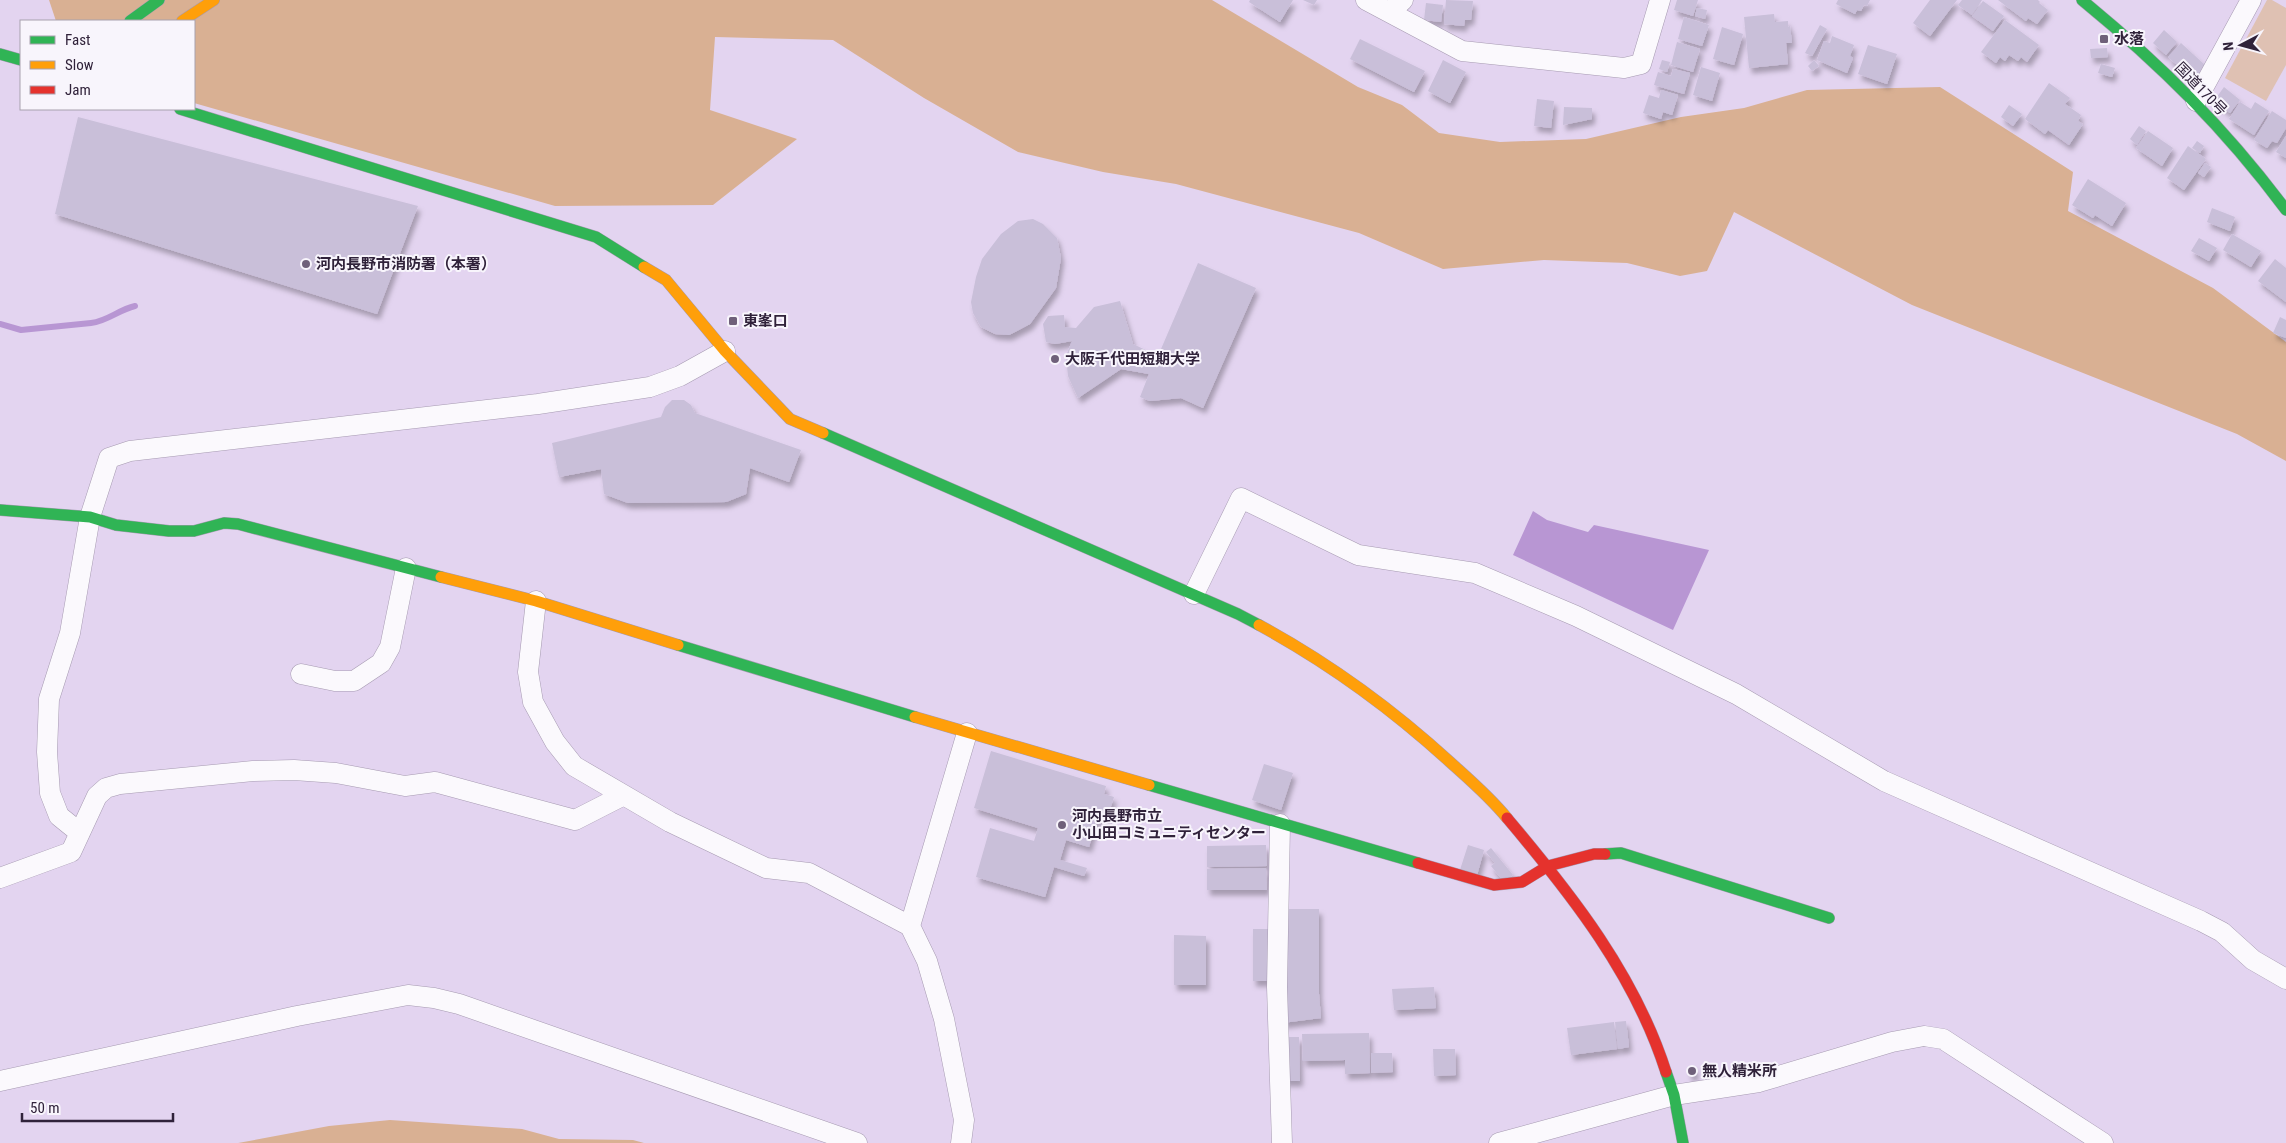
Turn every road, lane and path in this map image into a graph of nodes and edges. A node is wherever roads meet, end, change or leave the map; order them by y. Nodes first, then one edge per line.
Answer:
1 (160, 0) edge
2 (214, 0) edge
3 (1366, 0) edge
4 (1660, 0) edge
5 (2082, 0) edge
6 (2251, 0) edge
7 (1396, 6) edge
8 (131, 20) edge
9 (184, 20) edge
10 (0, 54) edge
11 (20, 60) edge
12 (2196, 101) junction
13 (183, 110) edge
14 (2282, 202) edge
15 (725, 351) junction
16 (0, 510) edge
17 (90, 517) junction
18 (406, 568) junction
19 (1194, 594) junction
20 (536, 601) junction
21 (301, 674) dead end
22 (967, 733) junction
23 (624, 794) junction
24 (1280, 824) junction
25 (80, 833) junction
26 (1548, 866) junction
27 (0, 878) edge
28 (1829, 918) dead end
29 (910, 926) junction
30 (2286, 980) edge
31 (0, 1081) edge
32 (1674, 1095) junction
33 (857, 1143) edge
34 (961, 1143) edge
35 (1282, 1143) edge
36 (1499, 1143) edge
37 (1683, 1143) edge
38 (2103, 1143) edge

1 - 8 main road
2 - 9 main road
3 - 7 street
4 - 7 street
5 - 12 main road, 国道170号
6 - 12 street
10 - 11 main road
12 - 14 main road, 国道170号
13 - 15 main road
15 - 17 street
15 - 19 main road
16 - 17 main road
17 - 18 main road
17 - 25 street
18 - 20 main road
18 - 21 street
19 - 26 main road
19 - 30 street
20 - 22 main road
20 - 23 street
22 - 24 main road
22 - 29 street
23 - 25 street
23 - 29 street
24 - 26 main road
24 - 35 street
25 - 27 street
26 - 28 main road
26 - 32 main road
29 - 34 street
31 - 33 street
32 - 36 street
32 - 37 main road
32 - 38 street

